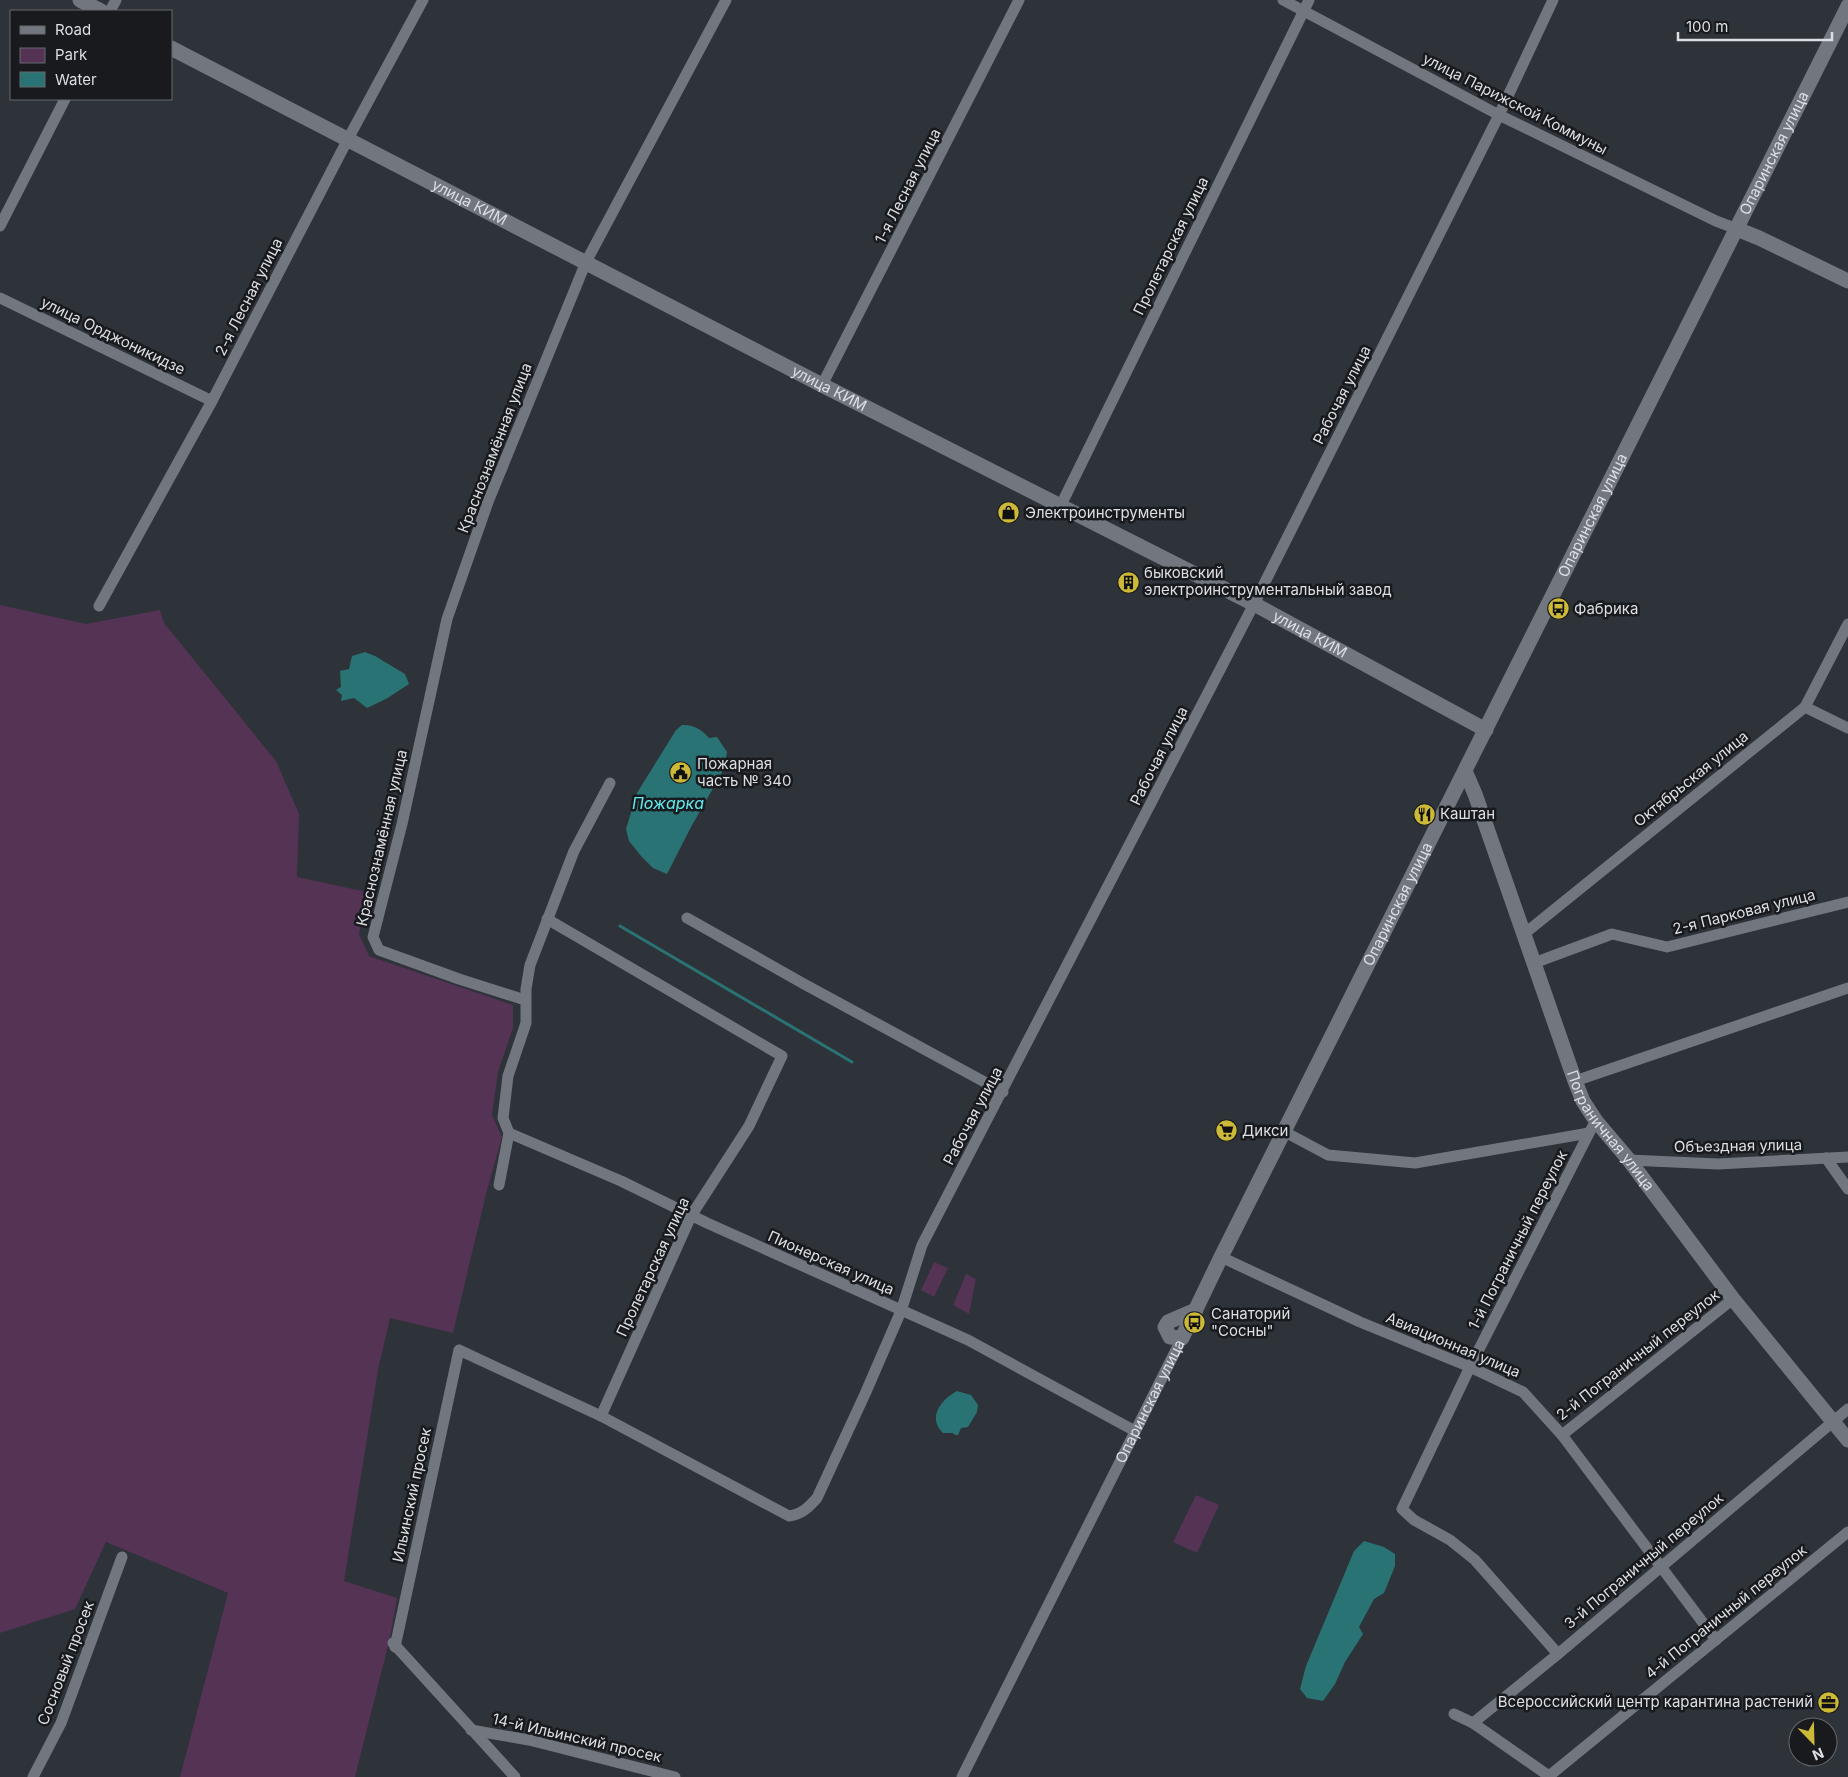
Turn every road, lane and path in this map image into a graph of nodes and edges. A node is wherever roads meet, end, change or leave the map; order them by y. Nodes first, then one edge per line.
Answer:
1 (80, 0) edge
2 (423, 0) edge
3 (726, 0) edge
4 (1020, 0) edge
5 (1283, 0) edge
6 (1309, 0) edge
7 (1553, 0) edge
8 (1848, 6) edge
9 (99, 10) edge
10 (1303, 11) junction
11 (172, 49) edge
12 (64, 100) edge
13 (1499, 115) junction
14 (348, 139) junction
15 (0, 226) edge
16 (1737, 229) junction
17 (586, 262) junction
18 (1848, 281) edge
19 (0, 298) edge
20 (822, 385) junction
21 (212, 401) junction
22 (1060, 505) junction
23 (1254, 604) junction
24 (99, 606) dead end
25 (1848, 624) edge
26 (1805, 707) junction
27 (1848, 728) edge
28 (1486, 730) junction
29 (1465, 771) junction
30 (610, 783) dead end
31 (1848, 902) edge
32 (687, 918) dead end
33 (547, 919) junction
34 (1524, 934) junction
35 (1534, 963) junction
36 (1848, 988) edge
37 (525, 1000) junction
38 (1575, 1081) junction
39 (1002, 1092) junction
40 (1593, 1127) junction
41 (1285, 1132) junction
42 (508, 1133) junction
43 (1848, 1157) edge
44 (1826, 1158) junction
45 (1629, 1160) junction
46 (499, 1185) dead end
47 (1848, 1189) edge
48 (691, 1216) junction
49 (1221, 1257) junction
50 (1733, 1299) junction
51 (901, 1311) junction
52 (1182, 1338) joint
53 (1470, 1367) junction
54 (1848, 1409) edge
55 (601, 1416) junction
56 (1833, 1421) junction
57 (1136, 1431) junction
58 (1562, 1435) junction
59 (1848, 1440) edge
60 (1848, 1532) edge
61 (122, 1557) dead end
62 (1660, 1567) junction
63 (1716, 1640) junction
64 (1558, 1654) junction
65 (1454, 1714) dead end
66 (1473, 1722) junction
67 (471, 1730) junction
68 (33, 1777) edge
69 (515, 1777) edge
70 (675, 1777) edge
71 (962, 1777) edge

1 - 9 main road
2 - 14 street, 2-я Лесная улица
3 - 17 street, Краснознамённая улица
4 - 20 street, 1-я Лесная улица
5 - 10 street, улица Парижской Коммуны
6 - 10 street, Пролетарская улица
7 - 13 street, Рабочая улица
8 - 16 main road, Опаринская улица
10 - 13 street, улица Парижской Коммуны
10 - 22 street, Пролетарская улица
11 - 14 main road, улица КИМ
12 - 15 street
13 - 16 street, улица Парижской Коммуны
13 - 23 street, Рабочая улица
14 - 17 main road, улица КИМ
14 - 21 street, 2-я Лесная улица
16 - 18 main road
16 - 28 main road, Опаринская улица
17 - 20 main road, улица КИМ
17 - 37 street, Краснознамённая улица
19 - 21 street, улица Орджоникидзе
20 - 22 main road, улица КИМ
21 - 24 street, 2-я Лесная улица
22 - 23 main road, улица КИМ
23 - 28 main road, улица КИМ
23 - 39 street, Рабочая улица
25 - 26 street, Октябрьская улица
26 - 27 street
26 - 34 street, Октябрьская улица
28 - 29 main road, Опаринская улица
29 - 34 main road, Пограничная улица
29 - 41 main road, Опаринская улица
30 - 33 street
31 - 35 street, 2-я Парковая улица
32 - 39 street
33 - 37 street
33 - 48 street, Пролетарская улица
34 - 35 main road, Пограничная улица
35 - 38 main road, Пограничная улица
36 - 38 street
37 - 42 street
38 - 40 main road, Пограничная улица
39 - 51 street, Рабочая улица
40 - 41 street
40 - 45 main road, Пограничная улица
40 - 53 street, 1-й Пограничный переулок
41 - 49 main road, Опаринская улица
42 - 46 street
42 - 48 street, Пионерская улица
43 - 44 street, Объездная улица
44 - 45 street, Объездная улица
44 - 47 street
45 - 50 main road, Пограничная улица
48 - 51 street, Пионерская улица
48 - 55 street, Пролетарская улица
49 - 52 main road, Опаринская улица
49 - 53 street, Авиационная улица
50 - 56 main road, Пограничная улица
50 - 58 street, 2-й Пограничный переулок
51 - 55 street, Рабочая улица
51 - 57 street, Пионерская улица
52 - 57 street, Опаринская улица
53 - 58 street, Авиационная улица
53 - 64 street, 1-й Пограничный переулок
54 - 56 street, 3-й Пограничный переулок
55 - 67 street, Ильинский просек
56 - 59 main road, Пограничная улица
56 - 62 street, 3-й Пограничный переулок
57 - 71 street, Опаринская улица
58 - 62 street, Авиационная улица
60 - 63 street, 4-й Пограничный переулок
61 - 68 street, Сосновый просек
62 - 63 street, Авиационная улица
62 - 64 street, 3-й Пограничный переулок
63 - 66 street, 4-й Пограничный переулок
64 - 66 street, 3-й Пограничный переулок
65 - 66 street, 4-й Пограничный переулок
67 - 69 street, Ильинский просек
67 - 70 street, 14-й Ильинский просек

